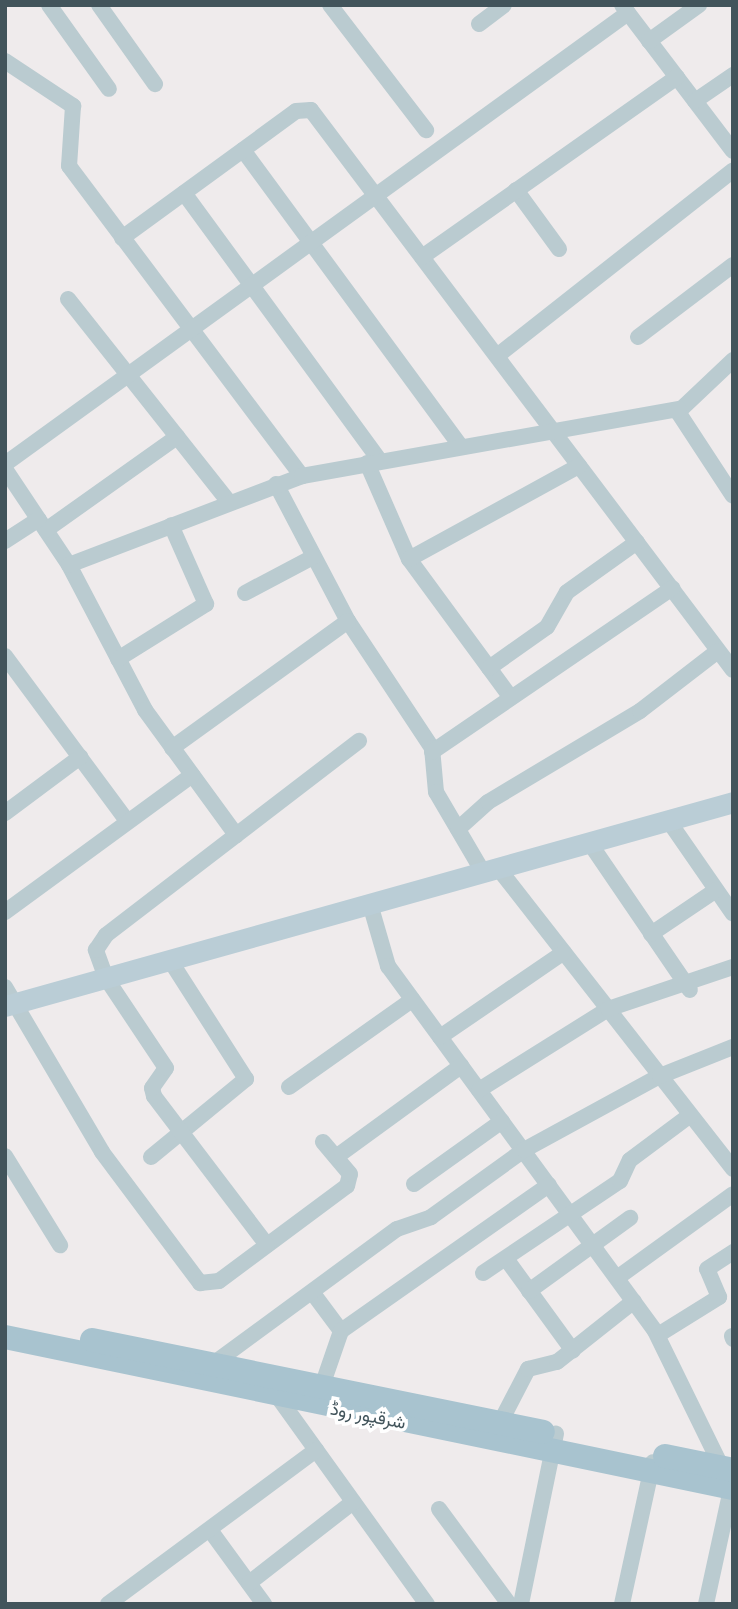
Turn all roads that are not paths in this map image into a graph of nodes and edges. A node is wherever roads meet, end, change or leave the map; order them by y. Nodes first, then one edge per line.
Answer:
1 (49, 5) edge
2 (99, 5) edge
3 (330, 5) edge
4 (504, 5) edge
5 (699, 5) edge
6 (625, 9) edge
7 (479, 24) dead end
8 (649, 41) junction
9 (5, 61) edge
10 (733, 75) edge
11 (677, 77) junction
12 (155, 84) dead end
13 (109, 89) dead end
14 (695, 101) junction
15 (426, 130) dead end
16 (243, 150) junction
17 (733, 151) edge
18 (733, 170) edge
19 (516, 190) junction
20 (184, 192) junction
21 (377, 197) junction
22 (122, 238) junction
23 (313, 244) junction
24 (559, 250) dead end
25 (422, 257) junction
26 (733, 265) edge
27 (254, 285) junction
28 (68, 299) dead end
29 (192, 331) junction
30 (638, 337) dead end
31 (497, 356) junction
32 (733, 360) edge
33 (129, 376) junction
34 (679, 409) junction
35 (557, 430) junction
36 (177, 437) junction
37 (461, 447) junction
38 (373, 462) junction
39 (579, 466) junction
40 (5, 467) edge
41 (302, 476) junction
42 (276, 484) junction
43 (733, 496) edge
44 (229, 502) junction
45 (43, 525) junction
46 (171, 525) junction
47 (5, 541) edge
48 (637, 541) junction
49 (313, 556) junction
50 (409, 559) junction
51 (69, 565) junction
52 (672, 588) junction
53 (244, 593) dead end
54 (348, 621) junction
55 (718, 651) junction
56 (5, 656) edge
57 (118, 659) junction
58 (489, 668) junction
59 (733, 670) edge
60 (511, 698) junction
61 (359, 741) dead end
62 (172, 748) junction
63 (432, 752) junction
64 (80, 757) junction
65 (191, 775) junction
66 (733, 802) edge
67 (5, 813) edge
68 (668, 820) junction
69 (127, 821) junction
70 (458, 829) junction
71 (236, 835) junction
72 (589, 842) junction
73 (491, 870) junction
74 (716, 890) junction
75 (370, 904) junction
76 (5, 912) edge
77 (733, 914) edge
78 (652, 934) junction
79 (565, 952) junction
80 (170, 960) junction
81 (733, 967) edge
82 (106, 978) junction
83 (688, 986) junction
84 (8, 999) edge
85 (412, 1000) junction
86 (608, 1009) junction
87 (440, 1037) junction
88 (733, 1046) edge
89 (461, 1066) junction
90 (660, 1076) junction
91 (289, 1087) dead end
92 (479, 1090) junction
93 (689, 1116) junction
94 (502, 1121) junction
95 (181, 1134) junction
96 (323, 1142) dead end
97 (524, 1150) junction
98 (5, 1156) edge
99 (151, 1157) dead end
100 (336, 1157) junction
101 (731, 1163) edge
102 (414, 1184) dead end
103 (549, 1185) junction
104 (733, 1194) edge
105 (571, 1215) junction
106 (630, 1218) dead end
107 (60, 1245) dead end
108 (267, 1245) junction
109 (593, 1245) junction
110 (733, 1252) edge
111 (507, 1260) junction
112 (483, 1273) dead end
113 (617, 1278) junction
114 (529, 1291) junction
115 (312, 1292) junction
116 (634, 1301) junction
117 (5, 1323) edge
118 (341, 1331) junction
119 (658, 1335) junction
120 (5, 1338) edge
121 (573, 1351) junction
122 (213, 1364) junction
123 (261, 1374) junction
124 (322, 1387) junction
125 (279, 1399) junction
126 (500, 1423) junction
127 (554, 1442) junction
128 (316, 1450) junction
129 (653, 1462) junction
130 (730, 1478) edge
131 (354, 1502) junction
132 (439, 1509) dead end
133 (210, 1530) junction
134 (249, 1583) junction
135 (108, 1604) edge
136 (264, 1604) edge
137 (427, 1604) edge
138 (509, 1604) edge
139 (521, 1604) edge
140 (622, 1604) edge
141 (706, 1604) edge

1 - 13 street
2 - 12 street
3 - 15 street
4 - 7 street
5 - 8 street
6 - 8 street
6 - 21 street
8 - 11 street
9 - 22 street
10 - 14 street
11 - 14 street
11 - 19 street
14 - 17 street
16 - 20 street
16 - 21 street
16 - 23 street
18 - 31 street
19 - 24 street
19 - 25 street
20 - 22 street
20 - 27 street
21 - 23 street
21 - 25 street
22 - 29 street
23 - 27 street
23 - 37 street
25 - 31 street
26 - 30 street
27 - 29 street
27 - 38 street
28 - 33 street
29 - 33 street
29 - 41 street
31 - 35 street
32 - 34 street
33 - 36 street
33 - 40 street
34 - 35 street
34 - 43 street
35 - 37 street
35 - 39 street
36 - 44 street
36 - 45 street
37 - 38 street
38 - 41 street
38 - 50 street
39 - 48 street
39 - 50 street
40 - 45 street
41 - 42 street
42 - 44 street
42 - 49 street
44 - 46 street
45 - 47 street
45 - 51 street
46 - 51 street
46 - 57 street
48 - 52 street
48 - 58 street
49 - 53 street
49 - 54 street
50 - 58 street
51 - 57 street
52 - 55 street
52 - 60 street
54 - 62 street
54 - 63 street
55 - 59 street
55 - 70 street
56 - 64 street
57 - 62 street
58 - 60 street
60 - 63 street
61 - 71 street
62 - 65 street
63 - 70 street
64 - 67 street
64 - 69 street
65 - 69 street
65 - 71 street
66 - 68 street
68 - 72 street
68 - 74 street
69 - 76 street
70 - 73 street
71 - 82 street
72 - 73 street
72 - 78 street
73 - 75 street
73 - 79 street
74 - 77 street
74 - 78 street
75 - 80 street
75 - 85 street
78 - 83 street
79 - 86 street
79 - 87 street
80 - 82 street
80 - 95 street
81 - 83 street
82 - 84 street
82 - 95 street
83 - 86 street
84 - 108 street
85 - 87 street
85 - 91 street
86 - 90 street
86 - 92 street
87 - 89 street
88 - 90 street
89 - 92 street
89 - 100 street
90 - 93 street
90 - 97 street
92 - 94 street
93 - 101 street
93 - 105 street
94 - 97 street
94 - 102 street
95 - 99 street
95 - 108 street
96 - 100 street
97 - 103 street
97 - 115 street
98 - 107 street
100 - 108 street
103 - 105 street
103 - 118 street
104 - 113 street
105 - 109 street
105 - 111 street
106 - 109 street
109 - 113 street
109 - 114 street
110 - 119 street
111 - 112 street
111 - 114 street
113 - 116 street
114 - 121 street
115 - 118 street
115 - 122 street
116 - 119 street
116 - 121 street
117 - 122 main road, شرقپور روڈ
118 - 124 street
119 - 130 street
120 - 125 main road, شرقپور روڈ
121 - 126 street
122 - 123 main road, شرقپور روڈ
123 - 124 main road, شرقپور روڈ
123 - 125 street
124 - 126 main road, شرقپور روڈ
125 - 127 main road, شرقپور روڈ
125 - 128 street
126 - 127 main road, شرقپور روڈ
127 - 129 main road, شرقپور روڈ
127 - 139 street
128 - 131 street
128 - 133 street
129 - 130 main road, شرقپور روڈ
129 - 140 street
130 - 141 street
131 - 134 street
131 - 137 street
132 - 138 street
133 - 134 street
133 - 135 street
134 - 136 street

